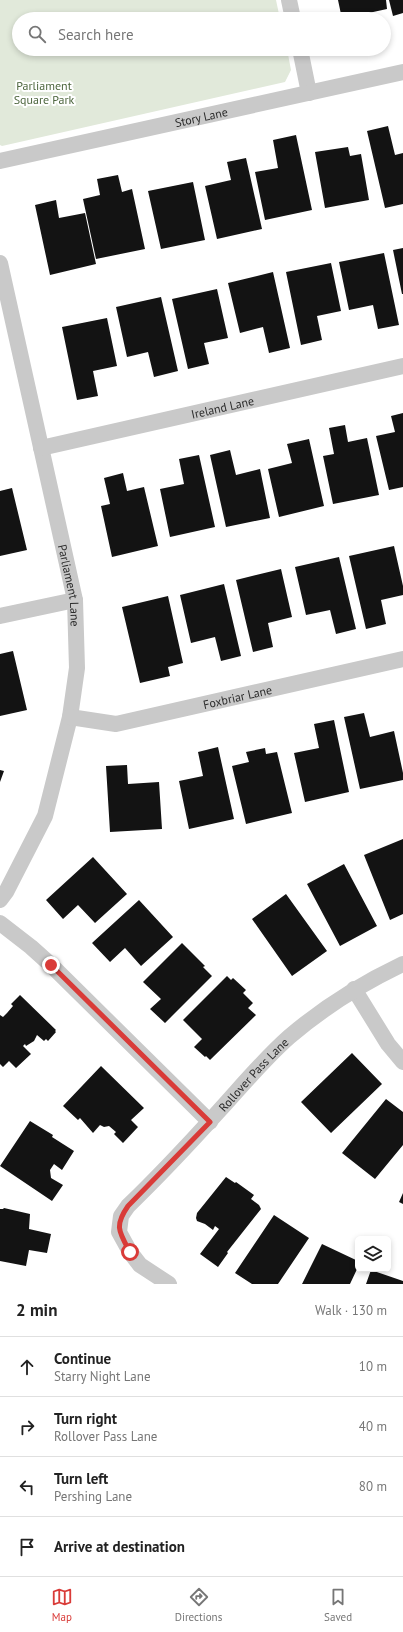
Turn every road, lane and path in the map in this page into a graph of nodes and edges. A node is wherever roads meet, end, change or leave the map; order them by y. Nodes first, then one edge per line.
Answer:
1 (289, 0) edge
2 (292, 12) edge
3 (301, 56) edge
4 (403, 72) edge
5 (309, 93) junction
6 (0, 161) edge
7 (0, 263) edge
8 (5, 305) edge
9 (403, 366) edge
10 (41, 448) junction
11 (75, 600) junction
12 (0, 616) edge
13 (403, 659) edge
14 (70, 717) junction
15 (0, 900) edge
16 (0, 923) edge
17 (403, 964) edge
18 (354, 989) junction
19 (403, 1062) edge
20 (210, 1122) junction
21 (169, 1284) edge

1 - 2 street
3 - 5 street
4 - 5 street, Story Lane
5 - 6 street, Story Lane
7 - 8 street, Parliament Lane
8 - 10 street, Parliament Lane
9 - 10 street, Ireland Lane
10 - 11 street, Parliament Lane
11 - 12 street
11 - 14 street, Parliament Lane
13 - 14 street, Foxbriar Lane
14 - 15 street, Parliament Lane
16 - 20 street
17 - 18 street, Rollover Pass Lane
18 - 19 street
18 - 20 street, Rollover Pass Lane
20 - 21 street, Rollover Pass Lane

